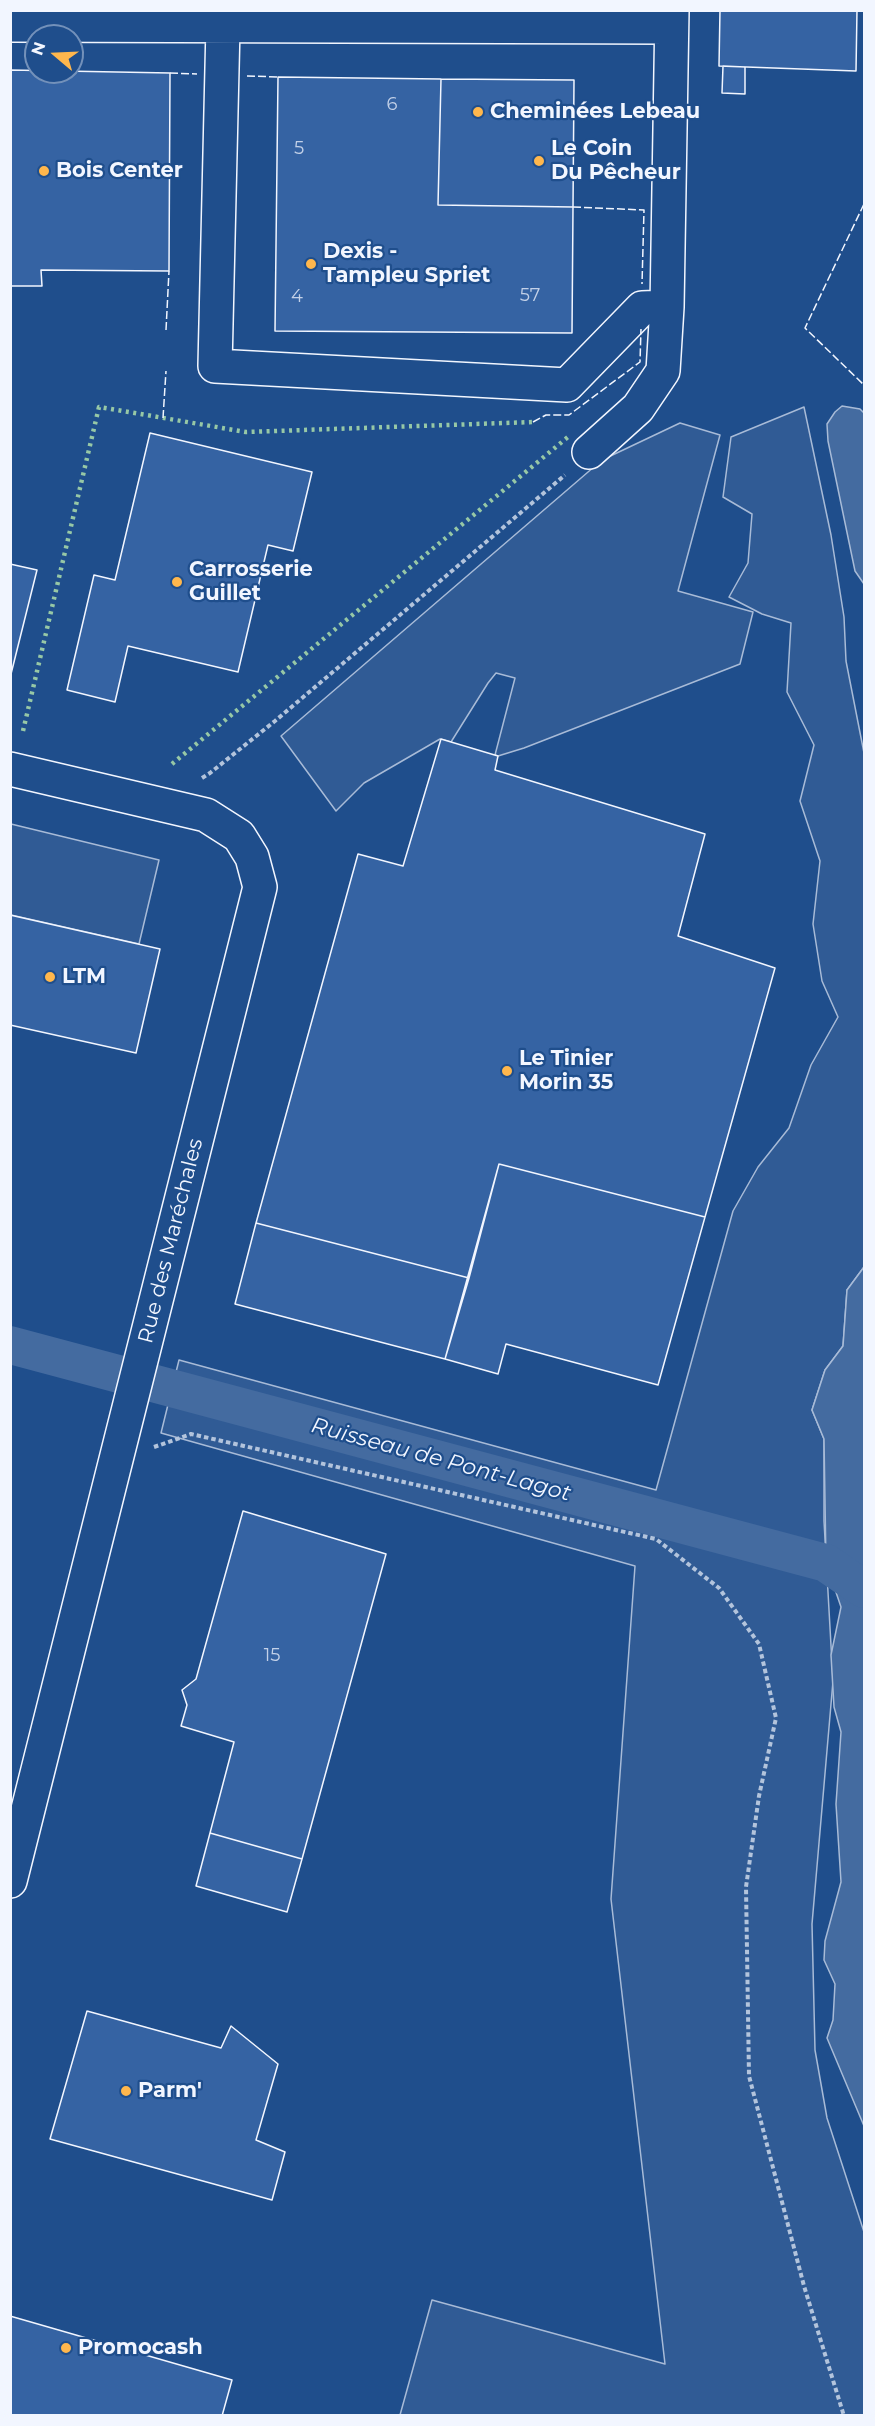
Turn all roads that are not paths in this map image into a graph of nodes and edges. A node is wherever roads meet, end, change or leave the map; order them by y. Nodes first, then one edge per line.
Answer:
1 (672, 19) edge
2 (10, 25) edge
3 (222, 26) junction
4 (667, 307) junction
5 (589, 452) road end
6 (10, 769) edge
7 (10, 1881) edge

1 - 3 street
1 - 4 street
2 - 3 street
3 - 4 street
4 - 5 street
6 - 7 street, Rue des Maréchales

